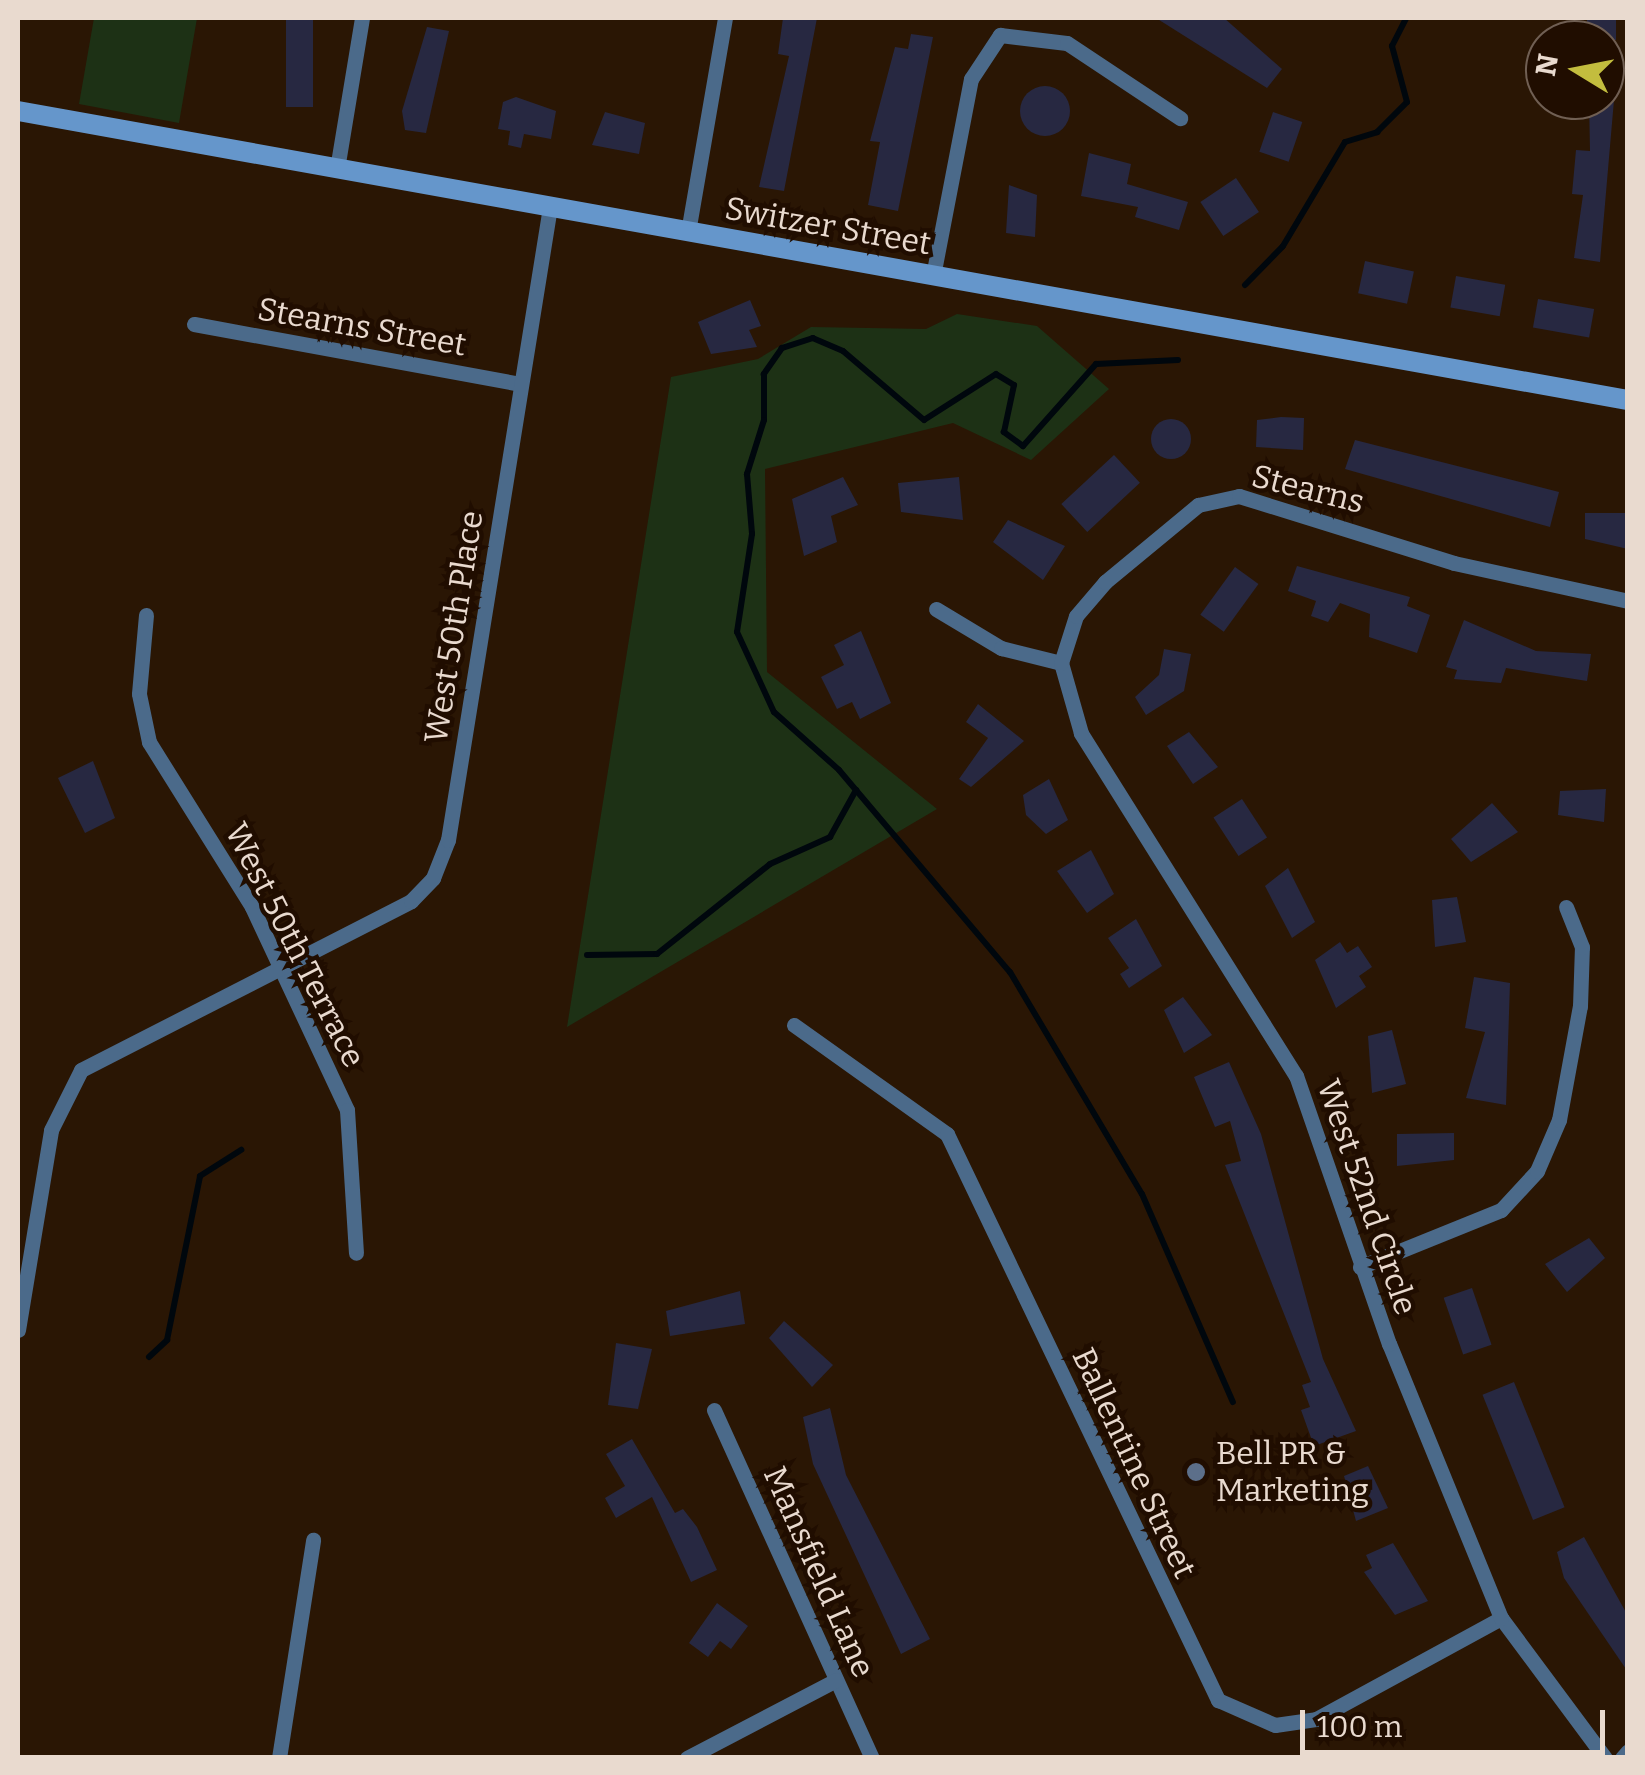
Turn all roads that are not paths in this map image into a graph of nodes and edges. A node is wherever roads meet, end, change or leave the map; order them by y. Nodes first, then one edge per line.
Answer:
1 (362, 18) edge
2 (724, 18) edge
3 (18, 111) edge
4 (1180, 118) dead end
5 (337, 168) junction
6 (550, 207) junction
7 (688, 232) junction
8 (933, 276) junction
9 (194, 324) dead end
10 (520, 384) junction
11 (1628, 400) edge
12 (1628, 602) edge
13 (936, 609) dead end
14 (146, 615) dead end
15 (1061, 662) junction
16 (1566, 907) dead end
17 (280, 966) junction
18 (794, 1025) dead end
19 (356, 1254) dead end
20 (1360, 1267) junction
21 (18, 1330) edge
22 (714, 1410) dead end
23 (313, 1540) dead end
24 (1501, 1618) junction
25 (836, 1680) junction
26 (1628, 1751) edge
27 (279, 1758) edge
28 (687, 1758) edge
29 (872, 1758) edge
30 (1605, 1758) edge
31 (1622, 1758) edge

1 - 5 street
2 - 7 street
3 - 5 street, Switzer Street
4 - 8 street
5 - 6 street, Switzer Street
6 - 7 street, Switzer Street
6 - 10 street, West 50th Place
7 - 8 street, Switzer Street
8 - 11 street, Switzer Street
9 - 10 street, Stearns Street
10 - 17 street, West 50th Place
12 - 15 street, Stearns
13 - 15 street
14 - 17 street, West 50th Terrace
15 - 20 street, West 52nd Circle
16 - 20 street
17 - 19 street, West 50th Terrace
17 - 21 street, West 50th Place
18 - 24 street, Ballentine Street
20 - 24 street, West 52nd Circle
22 - 25 street, Mansfield Lane
23 - 27 street
24 - 30 street, West 52nd Circle
25 - 28 street
25 - 29 street, Mansfield Lane
26 - 31 street

